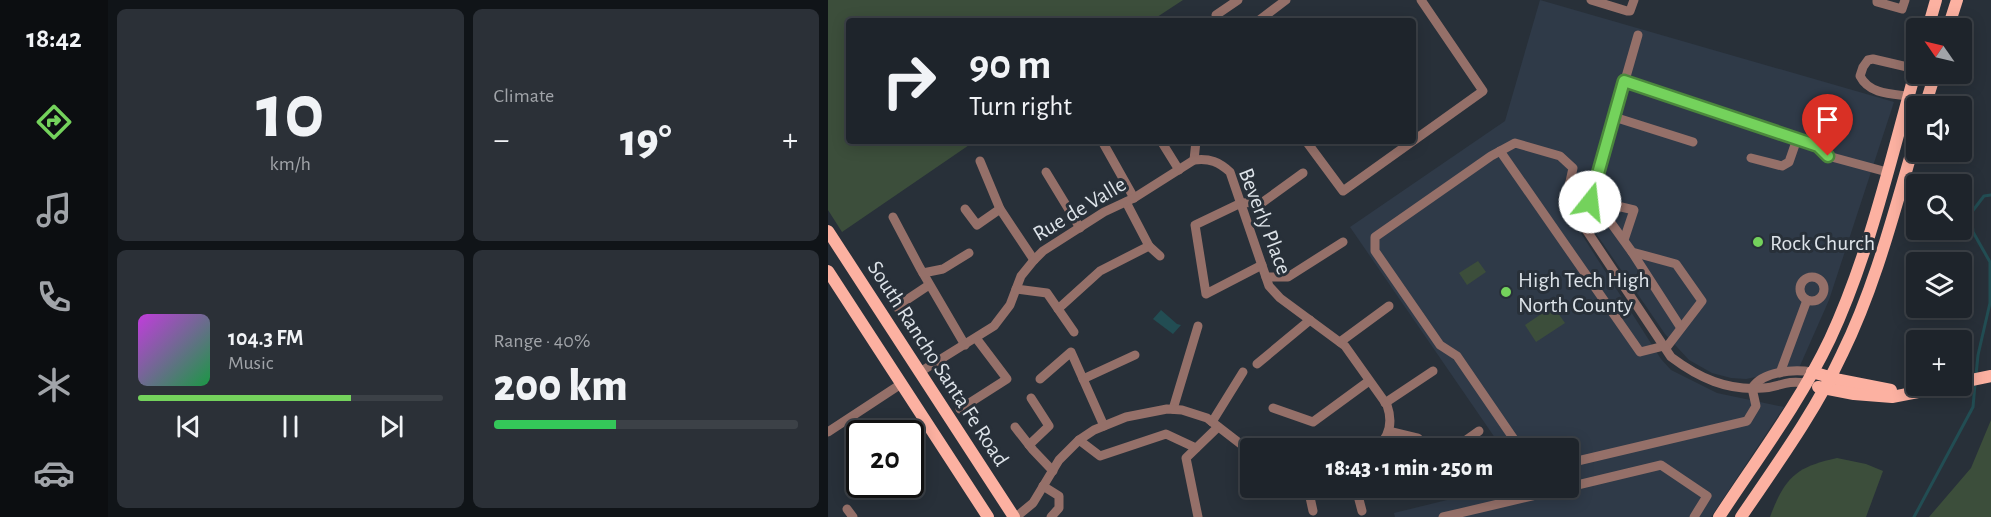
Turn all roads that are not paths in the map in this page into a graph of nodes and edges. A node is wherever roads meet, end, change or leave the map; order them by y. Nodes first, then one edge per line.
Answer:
1 (1238, 0) edge
2 (1286, 0) edge
3 (1420, 0) edge
4 (1591, 0) edge
5 (1634, 0) edge
6 (1877, 0) edge
7 (1905, 0) edge
8 (1936, 0) edge
9 (1957, 0) edge
10 (1218, 18) edge
11 (1262, 18) edge
12 (1931, 18) edge
13 (1951, 18) edge
14 (1638, 35) dead end
15 (1906, 66) edge
16 (1624, 81) junction
17 (1912, 84) edge
18 (1908, 96) joint
19 (1906, 103) edge
20 (1614, 117) junction
21 (1416, 139) edge
22 (1797, 139) junction
23 (1693, 142) dead end
24 (1103, 144) edge
25 (1163, 144) edge
26 (1196, 144) edge
27 (1308, 144) edge
28 (1409, 144) edge
29 (1500, 151) junction
30 (1751, 158) dead end
31 (1194, 160) junction
32 (980, 161) dead end
33 (1908, 162) edge
34 (1179, 170) junction
35 (1046, 172) dead end
36 (1887, 172) junction
37 (1303, 173) dead end
38 (1130, 200) junction
39 (1590, 202) junction
40 (1241, 203) junction
41 (1000, 208) junction
42 (965, 209) dead end
43 (1601, 209) junction
44 (893, 217) dead end
45 (1581, 222) junction
46 (1080, 228) junction
47 (830, 238) edge
48 (1624, 240) junction
49 (1343, 242) dead end
50 (1149, 246) junction
51 (1632, 252) junction
52 (969, 253) dead end
53 (1160, 256) dead end
54 (1034, 260) junction
55 (1262, 265) junction
56 (828, 271) edge
57 (921, 271) junction
58 (1266, 277) junction
59 (929, 285) junction
60 (1016, 289) junction
61 (1807, 300) dead end
62 (1389, 306) dead end
63 (896, 307) dead end
64 (1058, 309) junction
65 (1310, 320) junction
66 (1198, 326) dead end
67 (1681, 328) junction
68 (1074, 332) dead end
69 (976, 338) junction
70 (1340, 342) junction
71 (965, 345) junction
72 (1665, 347) junction
73 (1136, 355) dead end
74 (1257, 364) dead end
75 (1433, 371) dead end
76 (920, 372) junction
77 (1243, 372) dead end
78 (1812, 372) junction
79 (1780, 373) junction
80 (1991, 375) edge
81 (1040, 379) dead end
82 (1083, 379) junction
83 (1972, 380) edge
84 (1370, 381) junction
85 (1827, 383) junction
86 (901, 384) junction
87 (1805, 384) junction
88 (1752, 388) junction
89 (1906, 392) edge
90 (1031, 398) dead end
91 (1385, 403) junction
92 (1273, 408) dead end
93 (960, 409) dead end
94 (1173, 409) junction
95 (1215, 425) junction
96 (1104, 426) junction
97 (1015, 427) dead end
98 (1389, 431) junction
99 (1479, 431) dead end
100 (828, 432) edge
101 (1386, 438) edge
102 (1418, 438) edge
103 (1469, 438) edge
104 (1513, 438) edge
105 (1079, 440) junction
106 (1240, 444) edge
107 (1029, 445) junction
108 (1196, 448) junction
109 (1579, 461) edge
110 (1053, 471) junction
111 (1579, 484) edge
112 (1043, 486) junction
113 (1310, 498) edge
114 (1359, 498) edge
115 (1522, 498) edge
116 (847, 509) dead end
117 (1313, 511) dead end
118 (1362, 511) dead end
119 (853, 517) edge
120 (988, 517) edge
121 (1015, 517) edge
122 (1051, 517) edge
123 (1198, 517) edge
124 (1443, 517) edge
125 (1694, 517) edge
126 (1719, 517) edge
127 (1741, 517) edge

1 - 10 street
2 - 11 street
3 - 21 street
4 - 5 street
6 - 7 street
8 - 12 main road
9 - 13 main road
14 - 16 street
15 - 18 street
16 - 20 street
16 - 22 street
17 - 18 main road
19 - 36 main road
20 - 23 street
20 - 39 street
22 - 30 street
22 - 36 street
24 - 38 street
25 - 34 street
26 - 31 street
27 - 28 street
29 - 45 street
29 - 72 street
29 - 104 street
31 - 34 street, Rue de Valle
31 - 40 street, Beverly Place
32 - 41 street
33 - 85 main road
34 - 38 street, Rue de Valle
35 - 46 street
36 - 78 main road
37 - 40 street
38 - 46 street, Rue de Valle
38 - 50 street
39 - 43 street
39 - 45 street
40 - 55 street, Beverly Place
40 - 55 street
41 - 42 street
41 - 54 street
43 - 48 street
43 - 48 street
44 - 57 street
45 - 72 street
46 - 54 street, Rue de Valle
47 - 76 main road, South Rancho Santa Fe Road
48 - 51 street
49 - 58 street
50 - 53 street
50 - 64 street
51 - 67 street
51 - 67 street
52 - 57 street
54 - 60 street, Rue de Valle
55 - 58 street, Beverly Place
56 - 86 main road, South Rancho Santa Fe Road
57 - 59 street
58 - 65 street, Beverly Place
59 - 63 street
59 - 71 street
60 - 64 street
60 - 69 street, Rue de Valle
61 - 79 street
62 - 70 street
64 - 68 street
65 - 70 street, Beverly Place
65 - 74 street
66 - 94 street
67 - 72 street
69 - 71 street, Rue de Valle
69 - 93 street
70 - 84 street, Beverly Place
71 - 76 street, Rue de Valle
72 - 88 street
73 - 82 street
75 - 91 street
76 - 121 main road, South Rancho Santa Fe Road
77 - 95 street
78 - 79 street
78 - 85 main road
78 - 87 main road
79 - 88 street
80 - 83 main road
81 - 82 street
82 - 96 street
84 - 91 street, Beverly Place
84 - 92 street
85 - 87 main road
85 - 89 main road
85 - 127 main road
86 - 100 street
86 - 120 main road, South Rancho Santa Fe Road
87 - 88 street
87 - 126 main road
88 - 109 street
90 - 107 street
91 - 98 street, Beverly Place
94 - 95 street
94 - 96 street
95 - 106 street
95 - 108 street
96 - 105 street
97 - 107 street
98 - 101 street
98 - 102 street
99 - 103 street
105 - 108 street
105 - 110 street
107 - 110 street
108 - 123 street
110 - 112 street
111 - 125 street
112 - 121 street
112 - 122 street
113 - 117 street
114 - 118 street
115 - 124 street
116 - 119 street

